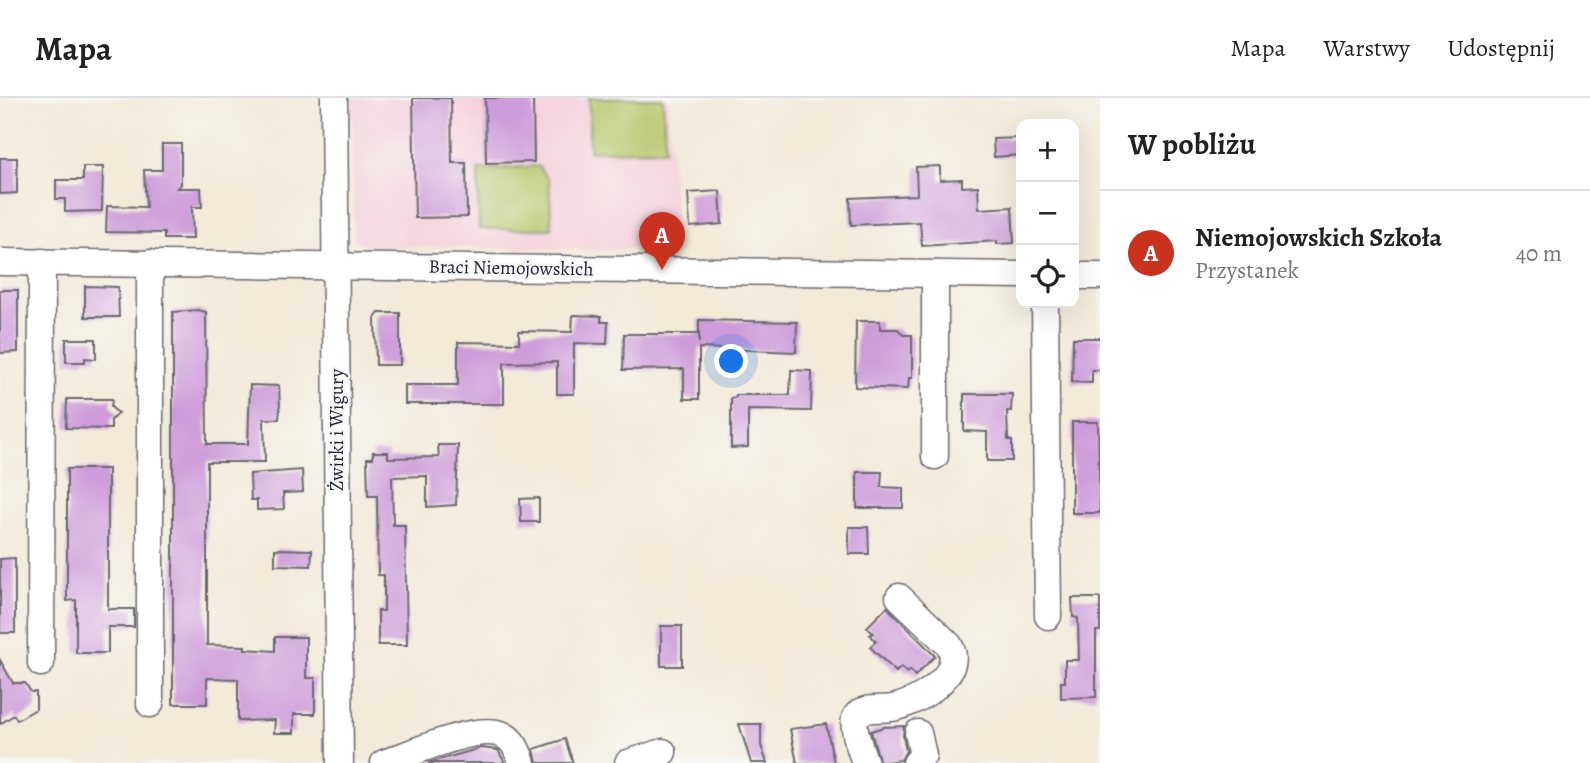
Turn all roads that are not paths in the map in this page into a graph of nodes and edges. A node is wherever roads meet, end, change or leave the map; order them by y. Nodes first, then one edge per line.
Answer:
1 (334, 98) edge
2 (0, 262) edge
3 (42, 262) junction
4 (150, 263) junction
5 (335, 265) junction
6 (935, 274) junction
7 (1016, 275) edge
8 (1079, 276) edge
9 (1100, 276) edge
10 (1045, 308) edge
11 (935, 456) dead end
12 (899, 597) dead end
13 (1048, 616) dead end
14 (41, 663) dead end
15 (150, 704) dead end
16 (918, 733) dead end
17 (663, 752) dead end
18 (340, 763) edge
19 (384, 763) edge
20 (522, 763) edge
21 (628, 763) edge
22 (865, 763) edge
23 (916, 763) edge

1 - 5 street, Żwirki i Wigury
2 - 3 street, Braci Niemojowskich
3 - 4 street, Braci Niemojowskich
3 - 14 street
4 - 5 street, Braci Niemojowskich
4 - 15 street
5 - 6 street, Braci Niemojowskich
5 - 18 street, Żwirki i Wigury
6 - 7 street, Braci Niemojowskich
6 - 11 street
8 - 9 street
10 - 13 street
12 - 22 street
16 - 23 street
17 - 21 street
19 - 20 street

